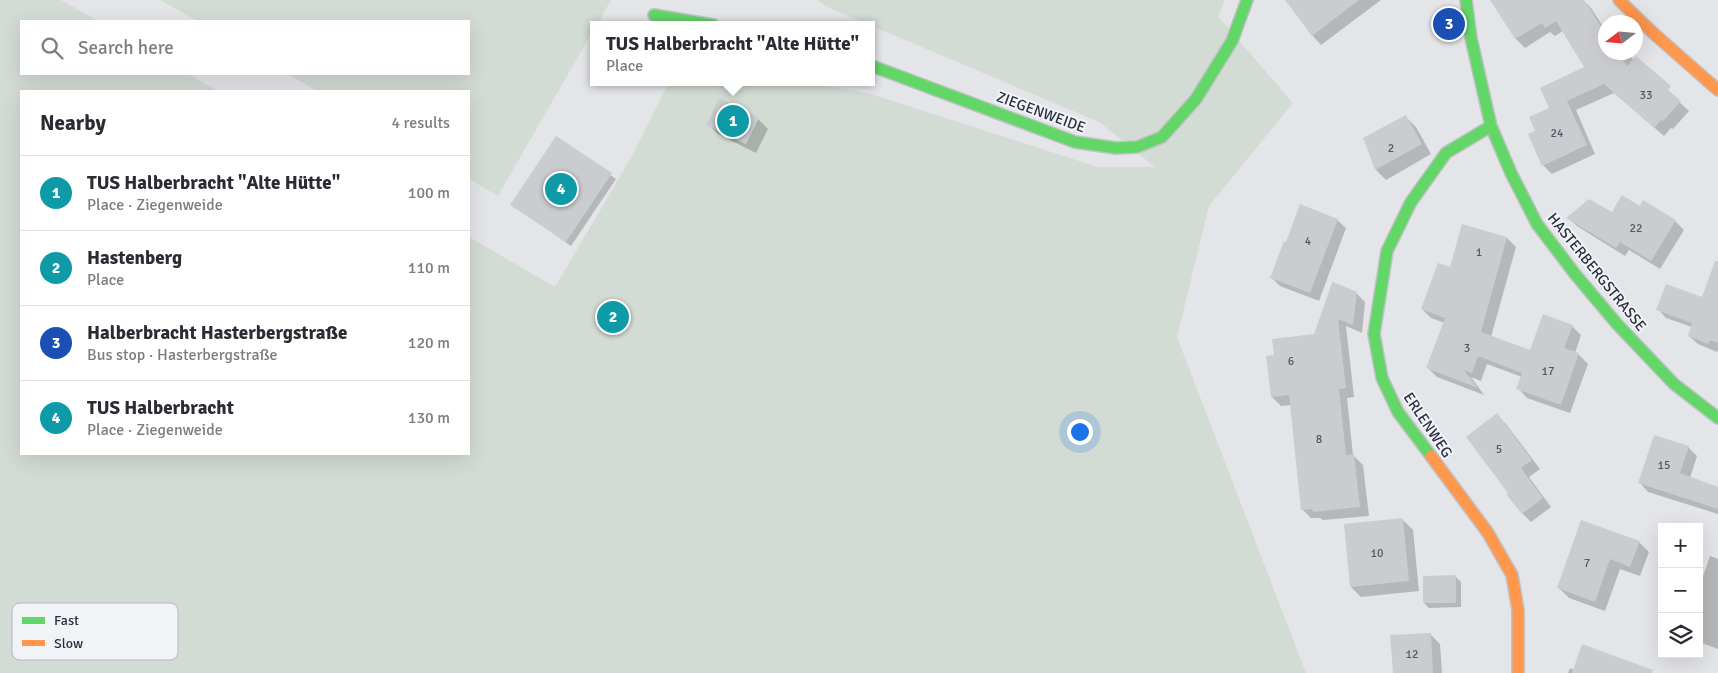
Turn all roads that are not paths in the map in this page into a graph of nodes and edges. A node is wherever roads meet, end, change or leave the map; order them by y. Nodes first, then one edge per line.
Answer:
1 (1247, 0) edge
2 (1466, 0) edge
3 (1619, 0) edge
4 (654, 15) dead end
5 (689, 21) edge
6 (875, 67) edge
7 (1718, 90) edge
8 (1492, 126) junction
9 (1718, 418) edge
10 (1518, 673) edge

1 - 6 street, ZIEGENWEIDE
2 - 8 street, HASTERBERGSTRASSE
3 - 7 street
4 - 5 street
8 - 9 street, HASTERBERGSTRASSE
8 - 10 street, ERLENWEG

